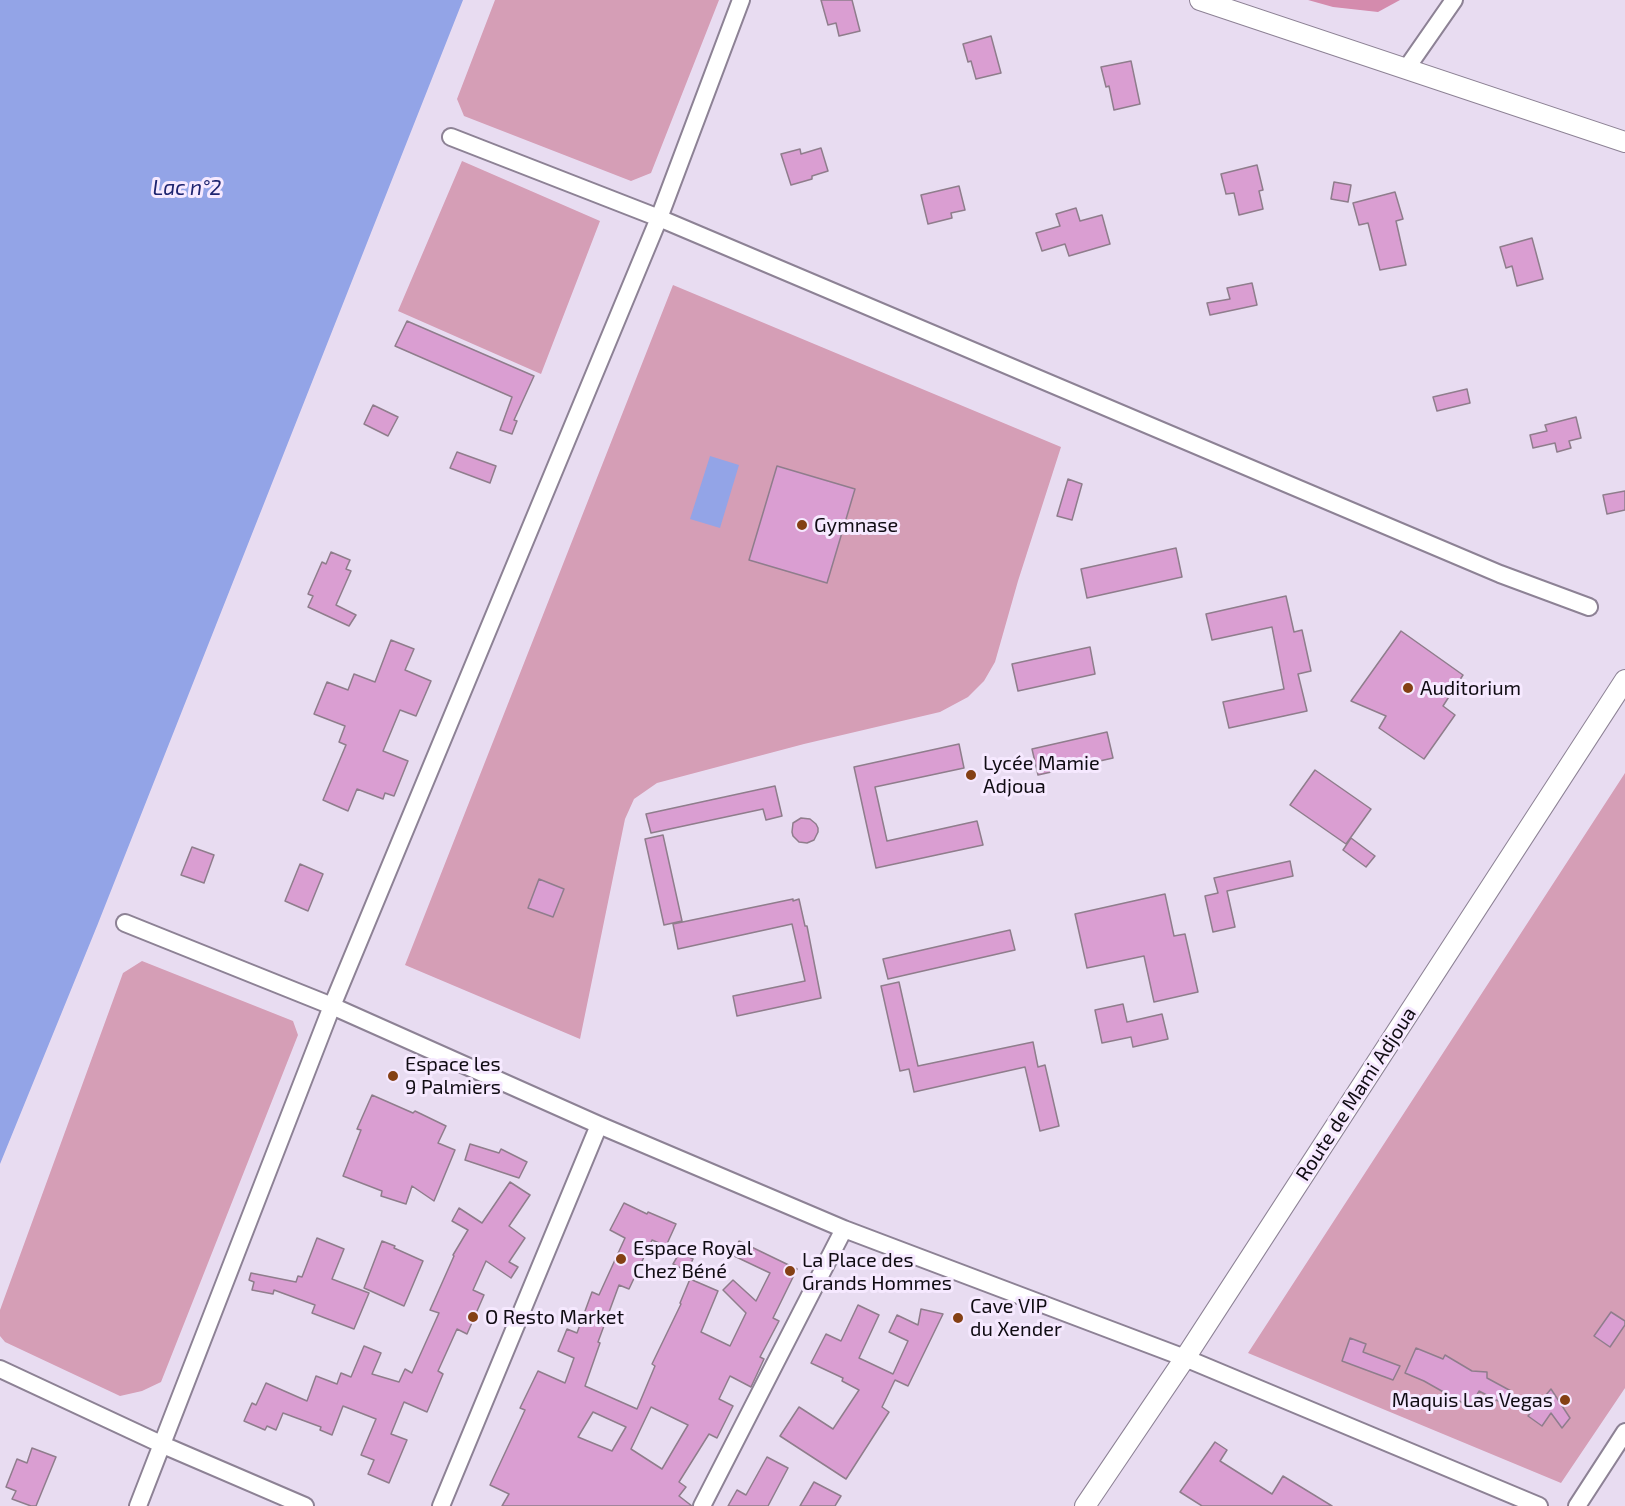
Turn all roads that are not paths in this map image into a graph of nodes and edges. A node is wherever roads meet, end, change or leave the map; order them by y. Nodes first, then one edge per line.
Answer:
1 (741, 0) edge
2 (1200, 0) edge
3 (1454, 0) edge
4 (1406, 69) junction
5 (451, 137) dead end
6 (1625, 142) edge
7 (659, 218) junction
8 (1589, 608) dead end
9 (1625, 680) edge
10 (125, 923) dead end
11 (332, 1006) junction
12 (599, 1125) junction
13 (844, 1229) junction
14 (1185, 1358) junction
15 (0, 1370) edge
16 (1625, 1432) edge
17 (163, 1445) junction
18 (138, 1506) edge
19 (305, 1506) edge
20 (441, 1506) edge
21 (702, 1506) edge
22 (1085, 1506) edge
23 (1539, 1506) edge
24 (1577, 1506) edge

1 - 7 street
2 - 4 street
3 - 4 street
4 - 6 street
5 - 7 street
7 - 8 street
7 - 11 street
9 - 14 street, Route de Mami Adjoua
10 - 11 street
11 - 12 street
11 - 17 street
12 - 13 street
12 - 20 street
13 - 14 street
13 - 21 street
14 - 22 street, Route de Mami Adjoua
14 - 23 street
15 - 17 street
16 - 24 street
17 - 18 street
17 - 19 street

